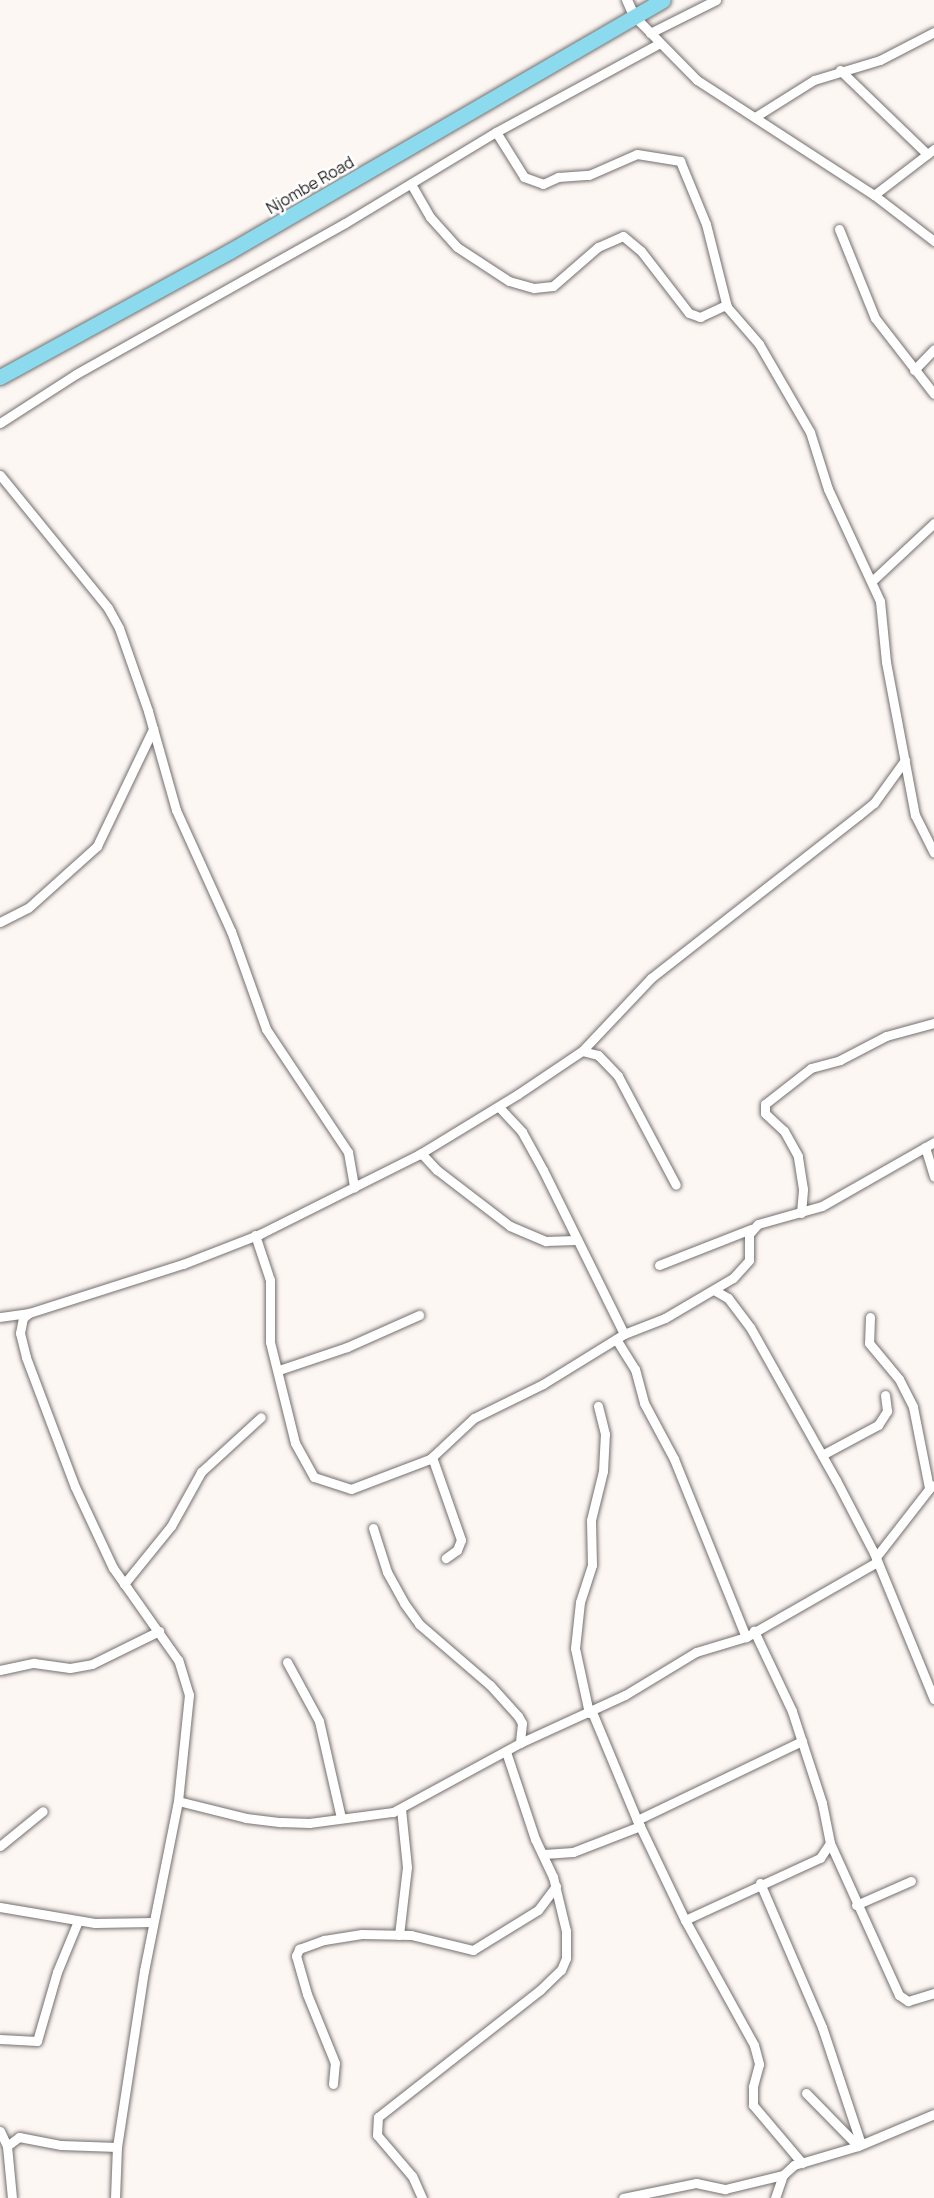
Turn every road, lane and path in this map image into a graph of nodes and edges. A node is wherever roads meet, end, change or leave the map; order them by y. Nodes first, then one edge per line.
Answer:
1 (627, 0) edge
2 (663, 0) edge
3 (716, 0) edge
4 (634, 16) junction
5 (934, 32) edge
6 (650, 33) junction
7 (658, 44) junction
8 (840, 70) junction
9 (755, 117) junction
10 (496, 132) junction
11 (930, 152) edge
12 (411, 184) junction
13 (874, 195) junction
14 (839, 229) dead end
15 (934, 241) edge
16 (726, 305) junction
17 (934, 349) edge
18 (914, 370) junction
19 (0, 377) edge
20 (934, 394) edge
21 (0, 423) edge
22 (0, 475) edge
23 (934, 523) edge
24 (872, 581) junction
25 (153, 729) junction
26 (905, 760) junction
27 (934, 854) edge
28 (0, 922) edge
29 (934, 1023) edge
30 (582, 1051) junction
31 (499, 1107) junction
32 (934, 1142) edge
33 (924, 1147) junction
34 (421, 1153) junction
35 (934, 1177) edge
36 (676, 1185) dead end
37 (354, 1187) junction
38 (801, 1213) junction
39 (751, 1229) junction
40 (255, 1235) junction
41 (575, 1240) junction
42 (659, 1265) dead end
43 (714, 1290) junction
44 (29, 1312) junction
45 (418, 1314) dead end
46 (0, 1317) edge
47 (870, 1317) dead end
48 (620, 1336) junction
49 (279, 1370) junction
50 (885, 1395) dead end
51 (598, 1406) dead end
52 (261, 1417) dead end
53 (822, 1455) junction
54 (432, 1456) junction
55 (931, 1486) edge
56 (373, 1528) dead end
57 (446, 1558) dead end
58 (876, 1559) junction
59 (124, 1584) junction
60 (159, 1631) junction
61 (750, 1634) junction
62 (287, 1662) dead end
63 (0, 1670) edge
64 (934, 1699) edge
65 (591, 1713) junction
66 (802, 1741) junction
67 (520, 1743) junction
68 (506, 1752) junction
69 (178, 1801) junction
70 (401, 1809) junction
71 (43, 1811) dead end
72 (341, 1818) junction
73 (638, 1823) junction
74 (830, 1843) junction
75 (0, 1846) edge
76 (544, 1854) junction
77 (911, 1881) dead end
78 (760, 1883) junction
79 (556, 1886) junction
80 (855, 1905) junction
81 (0, 1907) edge
82 (685, 1920) junction
83 (78, 1921) junction
84 (153, 1922) junction
85 (399, 1935) junction
86 (934, 1993) edge
87 (0, 2039) edge
88 (333, 2084) dead end
89 (807, 2093) dead end
90 (934, 2114) edge
91 (0, 2131) edge
92 (7, 2145) junction
93 (859, 2145) junction
94 (117, 2147) junction
95 (802, 2163) junction
96 (4, 2173) edge
97 (783, 2175) junction
98 (12, 2198) edge
99 (115, 2198) edge
100 (422, 2198) edge
101 (623, 2198) edge
102 (775, 2198) edge

1 - 4 street
2 - 4 highway, Njombe Road
3 - 6 street
4 - 6 street
4 - 19 highway, Njombe Road
5 - 8 street
6 - 7 street
7 - 9 street
7 - 10 street
8 - 9 street
8 - 11 street
9 - 13 street
10 - 12 street
10 - 16 street
11 - 13 street
12 - 16 street
12 - 21 street
13 - 15 street
14 - 18 street
16 - 24 street
17 - 18 street
18 - 20 street
22 - 25 street
23 - 24 street
24 - 26 street
25 - 28 street
25 - 37 street
26 - 27 street
26 - 30 street
29 - 38 street
30 - 31 street
30 - 36 street
31 - 34 street
31 - 41 street
32 - 33 street
33 - 35 street
33 - 38 street
34 - 37 street
34 - 41 street
37 - 40 street
38 - 39 street
39 - 42 street
39 - 43 street
40 - 44 street
40 - 49 street
41 - 48 street
43 - 48 street
43 - 53 street
44 - 46 street
44 - 59 street
45 - 49 street
47 - 55 street
48 - 54 street
48 - 61 street
49 - 54 street
50 - 53 street
51 - 65 street
52 - 59 street
53 - 58 street
54 - 57 street
55 - 58 street
56 - 67 street
58 - 61 street
58 - 64 street
59 - 60 street
60 - 63 street
60 - 69 street
61 - 65 street
61 - 66 street
62 - 72 street
65 - 67 street
65 - 73 street
66 - 73 street
66 - 74 street
67 - 68 street
68 - 70 street
68 - 76 street
69 - 72 street
69 - 84 street
70 - 72 street
70 - 85 street
71 - 75 street
73 - 76 street
73 - 82 street
74 - 78 street
74 - 80 street
76 - 79 street
77 - 80 street
78 - 82 street
78 - 93 street
79 - 85 street
79 - 100 street
80 - 86 street
81 - 83 street
82 - 95 street
83 - 84 street
83 - 87 street
84 - 94 street
85 - 88 street
89 - 93 street
90 - 93 street
91 - 92 street
92 - 94 street
92 - 96 street
93 - 95 street
94 - 99 street
95 - 97 street
96 - 98 street
97 - 101 street
97 - 102 street

